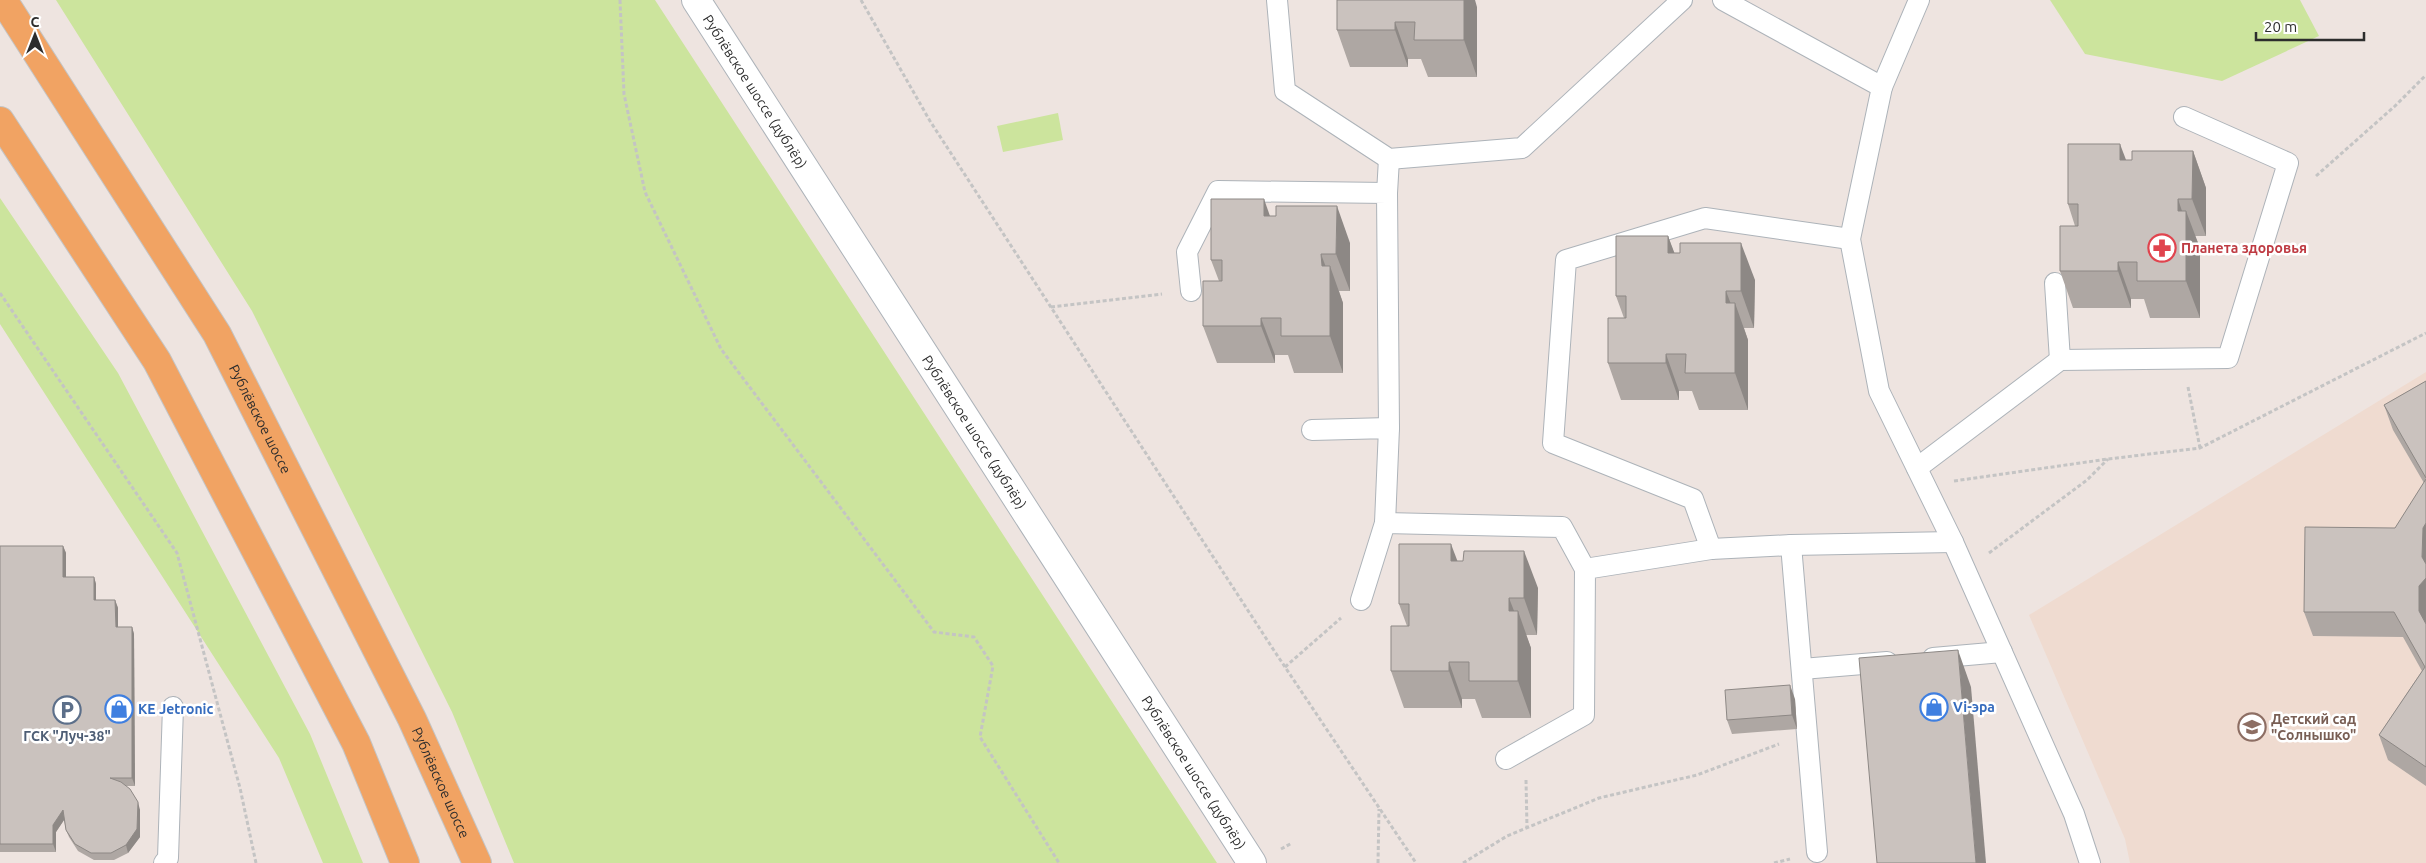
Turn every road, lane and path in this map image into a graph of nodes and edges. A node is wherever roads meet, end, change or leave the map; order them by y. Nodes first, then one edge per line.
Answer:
1 (3, 0) edge
2 (620, 0) edge
3 (696, 0) edge
4 (861, 0) edge
5 (1277, 0) edge
6 (1682, 0) edge
7 (1723, 0) edge
8 (1919, 0) edge
9 (2426, 75) edge
10 (1882, 87) junction
11 (2184, 117) dead end
12 (0, 121) edge
13 (1389, 159) junction
14 (1387, 193) junction
15 (2277, 198) junction
16 (1850, 239) junction
17 (2055, 283) dead end
18 (1191, 291) joint
19 (0, 293) edge
20 (1051, 307) junction
21 (2426, 334) edge
22 (2184, 359) junction
23 (2060, 360) junction
24 (1389, 428) junction
25 (1312, 430) dead end
26 (2200, 448) junction
27 (2108, 459) junction
28 (1917, 468) junction
29 (1925, 486) junction
30 (1385, 523) junction
31 (1953, 542) junction
32 (1792, 545) junction
33 (1711, 549) junction
34 (1585, 569) junction
35 (1966, 570) junction
36 (1361, 600) joint
37 (2002, 652) junction
38 (1285, 667) junction
39 (1802, 669) junction
40 (173, 707) dead end
41 (1807, 734) junction
42 (1515, 755) joint
43 (1379, 808) junction
44 (1527, 828) junction
45 (1817, 852) dead end
46 (164, 863) edge
47 (256, 863) edge
48 (406, 863) edge
49 (477, 863) edge
50 (1058, 863) edge
51 (1252, 863) edge
52 (1378, 863) edge
53 (1416, 863) edge
54 (1463, 863) edge
55 (2090, 863) edge

1 - 49 main road, Рублёвское шоссе
2 - 50 path
3 - 51 street, Рублёвское шоссе (дублёр)
4 - 20 path
5 - 13 lane
6 - 13 lane
7 - 10 lane
8 - 10 lane
9 - 15 path
10 - 16 lane
11 - 15 lane
12 - 48 main road
13 - 14 lane
14 - 18 lane
14 - 24 lane
15 - 22 lane
16 - 28 lane
16 - 33 lane
17 - 23 lane
18 - 20 path
19 - 47 path
20 - 38 path
21 - 26 path
22 - 23 lane
22 - 26 path
23 - 28 lane
24 - 25 lane
24 - 30 lane
26 - 27 path
27 - 29 path
27 - 35 path
28 - 29 lane
29 - 31 lane
30 - 34 lane
30 - 36 lane
31 - 32 lane
31 - 35 lane
32 - 33 lane
32 - 39 lane
33 - 34 lane
34 - 42 lane
35 - 37 lane
36 - 38 path
37 - 39 lane
37 - 55 lane
38 - 43 path
39 - 41 lane
40 - 46 lane
41 - 44 path
41 - 45 lane
42 - 44 path
43 - 52 path
43 - 53 path
44 - 54 path

